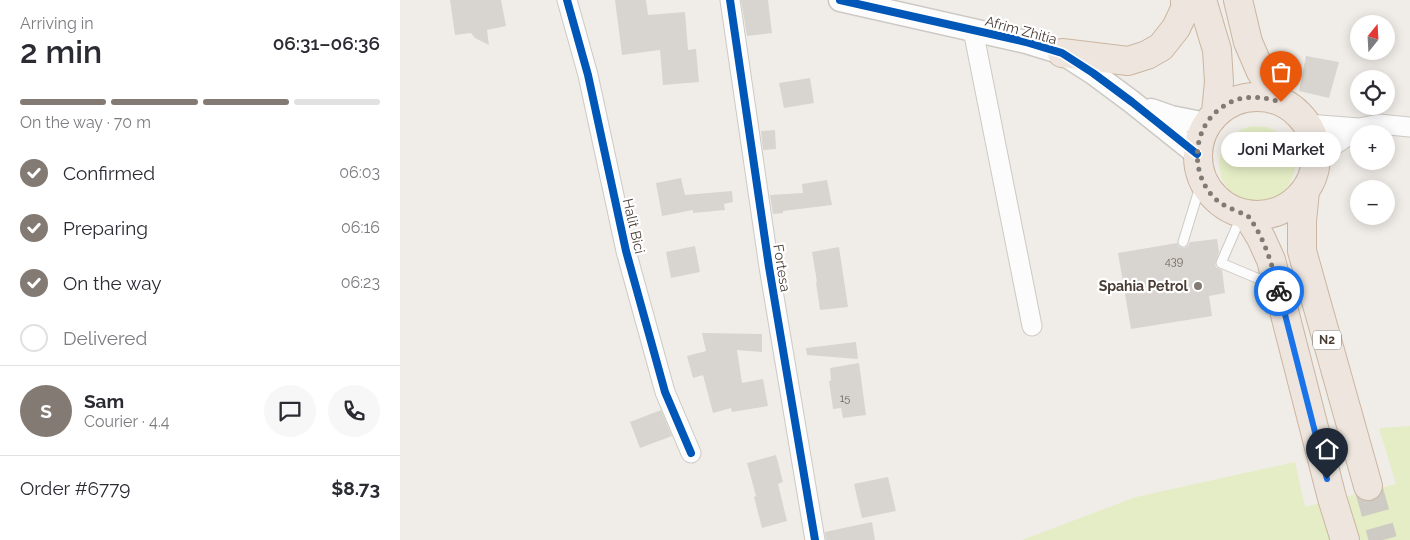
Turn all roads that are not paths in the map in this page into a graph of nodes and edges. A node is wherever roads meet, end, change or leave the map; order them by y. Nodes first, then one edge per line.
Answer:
1 (567, 0) edge
2 (730, 0) edge
3 (840, 0) edge
4 (1185, 0) edge
5 (1202, 0) edge
6 (1238, 0) edge
7 (973, 30) junction
8 (1062, 53) junction
9 (1132, 102) junction
10 (1281, 102) junction
11 (1211, 118) junction
12 (1307, 124) junction
13 (1374, 125) edge
14 (1389, 125) edge
15 (1395, 126) edge
16 (1350, 127) edge
17 (1410, 127) edge
18 (1350, 134) edge
19 (1197, 154) junction
20 (1316, 158) junction
21 (1202, 180) junction
22 (1305, 191) junction
23 (1245, 214) junction
24 (1184, 242) dead end
25 (1278, 289) junction
26 (1032, 326) dead end
27 (691, 453) dead end
28 (1368, 486) tunnel mouth
29 (815, 540) edge
30 (1345, 540) edge

1 - 27 street, Halit Bici
2 - 29 street, Fortesa
3 - 7 street, Afrim Zhitia
4 - 8 highway
5 - 11 highway
6 - 10 highway, N2
7 - 8 street, Afrim Zhitia
7 - 26 street
8 - 9 street, Afrim Zhitia
9 - 11 street, Afrim Zhitia
9 - 19 street, Afrim Zhitia
10 - 11 highway, N2
10 - 12 highway, N2
11 - 19 highway
12 - 16 street
12 - 20 highway, N2
13 - 14 street
15 - 17 street
18 - 20 street
19 - 21 highway
20 - 22 highway, N2
21 - 23 highway
21 - 24 lane
22 - 23 highway, N2
22 - 28 highway, N2
23 - 25 highway, N2
23 - 25 lane
25 - 30 highway, N2

